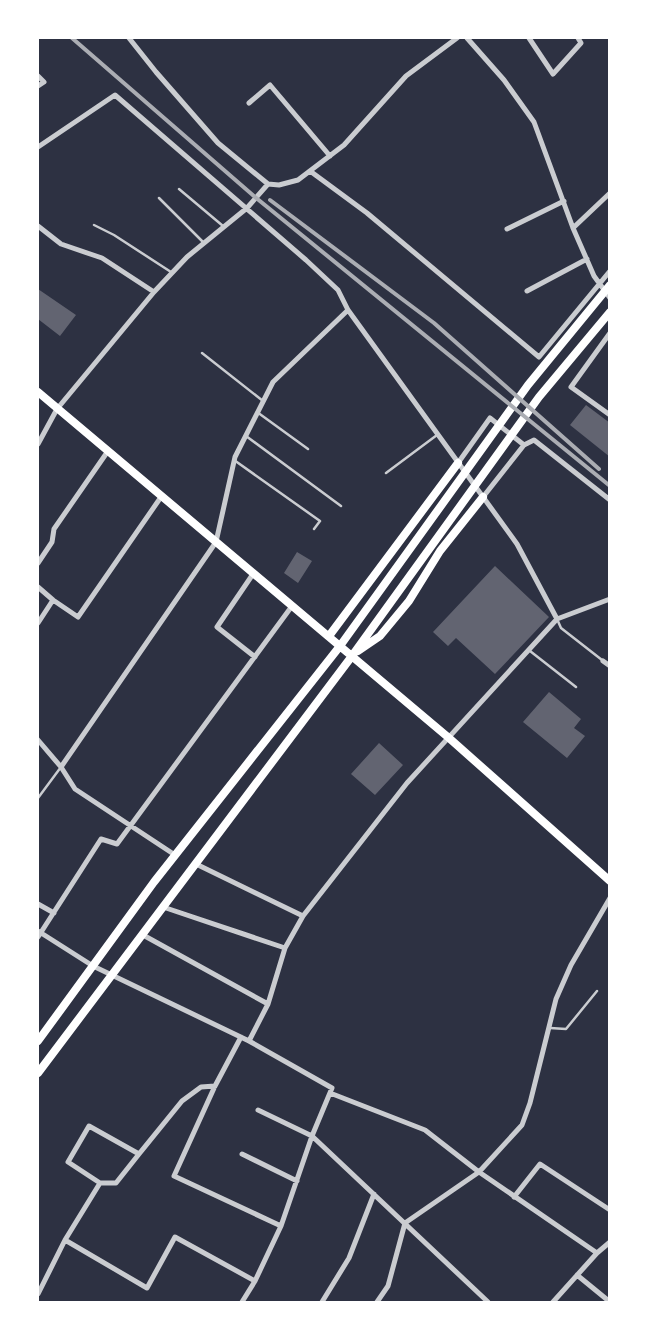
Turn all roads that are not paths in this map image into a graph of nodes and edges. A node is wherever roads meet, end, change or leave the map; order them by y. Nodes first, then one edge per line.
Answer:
1 (129, 38) edge
2 (457, 38) edge
3 (468, 38) edge
4 (529, 38) edge
5 (578, 38) edge
6 (38, 76) edge
7 (38, 86) edge
8 (249, 103) dead end
9 (38, 147) edge
10 (330, 156) junction
11 (310, 170) junction
12 (268, 184) junction
13 (179, 189) dead end
14 (610, 193) edge
15 (159, 198) dead end
16 (564, 200) junction
17 (247, 208) junction
18 (94, 225) dead end
19 (38, 226) edge
20 (224, 226) junction
21 (573, 228) junction
22 (507, 229) dead end
23 (204, 243) junction
24 (587, 259) junction
25 (610, 271) edge
26 (173, 272) junction
27 (600, 284) junction
28 (610, 285) edge
29 (527, 291) dead end
30 (154, 292) junction
31 (610, 298) edge
32 (348, 310) junction
33 (610, 312) edge
34 (610, 333) edge
35 (202, 353) dead end
36 (38, 392) edge
37 (262, 402) junction
38 (57, 409) junction
39 (257, 412) junction
40 (610, 414) edge
41 (438, 434) junction
42 (245, 436) junction
43 (38, 444) edge
44 (524, 445) junction
45 (308, 449) dead end
46 (108, 451) junction
47 (234, 460) junction
48 (458, 463) junction
49 (386, 473) dead end
50 (161, 497) junction
51 (484, 497) junction
52 (610, 500) edge
53 (341, 506) dead end
54 (314, 529) dead end
55 (216, 542) junction
56 (38, 563) edge
57 (253, 574) junction
58 (38, 588) edge
59 (610, 599) edge
60 (53, 600) junction
61 (292, 606) junction
62 (557, 619) junction
63 (38, 624) edge
64 (329, 636) junction
65 (340, 646) junction
66 (530, 651) junction
67 (352, 656) junction
68 (254, 657) junction
69 (603, 661) joint
70 (610, 666) edge
71 (576, 687) dead end
72 (449, 738) junction
73 (38, 740) edge
74 (61, 767) junction
75 (38, 798) edge
76 (131, 826) junction
77 (175, 855) junction
78 (196, 864) junction
79 (610, 881) edge
80 (610, 898) edge
81 (38, 904) edge
82 (163, 907) junction
83 (54, 913) junction
84 (303, 916) junction
85 (39, 934) edge
86 (143, 934) junction
87 (285, 948) junction
88 (93, 966) junction
89 (113, 975) junction
90 (597, 991) dead end
91 (268, 1004) junction
92 (550, 1028) junction
93 (241, 1037) junction
94 (38, 1041) edge
95 (249, 1041) junction
96 (38, 1073) edge
97 (215, 1086) junction
98 (330, 1093) junction
99 (258, 1110) dead end
100 (312, 1136) junction
101 (139, 1154) junction
102 (242, 1154) dead end
103 (479, 1172) junction
104 (297, 1181) junction
105 (100, 1183) junction
106 (374, 1194) junction
107 (514, 1196) junction
108 (610, 1210) edge
109 (405, 1223) junction
110 (281, 1226) junction
111 (65, 1240) junction
112 (610, 1242) edge
113 (597, 1253) junction
114 (577, 1274) junction
115 (255, 1281) junction
116 (38, 1290) edge
117 (242, 1302) edge
118 (322, 1302) edge
119 (377, 1302) edge
120 (488, 1302) edge
121 (553, 1302) edge
122 (610, 1302) edge

1 - 12 street
2 - 10 street
3 - 16 street
4 - 5 street
6 - 7 street
8 - 10 street
9 - 17 street
10 - 11 street
11 - 12 street
11 - 27 street
12 - 17 street
13 - 20 lane
14 - 21 street
15 - 23 lane
16 - 21 street
16 - 22 street
17 - 20 street
17 - 32 street
18 - 26 lane
19 - 30 street
20 - 23 street
21 - 24 street
23 - 26 street
24 - 27 street
24 - 29 street
25 - 27 street
26 - 30 street
27 - 31 street
28 - 65 main road
30 - 38 street
32 - 37 street
32 - 41 street
33 - 67 main road
34 - 40 street
35 - 37 lane
36 - 38 main road
37 - 39 street
38 - 43 street
38 - 46 main road
39 - 42 street
39 - 45 lane
41 - 48 street
41 - 49 lane
42 - 47 street
42 - 53 lane
44 - 48 street
44 - 51 street
44 - 52 street
46 - 50 main road
46 - 56 street
47 - 54 lane
47 - 55 street
48 - 51 street
48 - 64 main road
50 - 55 main road
50 - 60 street
51 - 62 street
51 - 67 main road
55 - 57 main road
55 - 74 street
57 - 61 main road
57 - 68 street
58 - 60 street
59 - 62 street
60 - 63 street
61 - 64 main road
61 - 68 street
62 - 66 street
62 - 69 lane
64 - 65 main road
65 - 67 main road
65 - 77 main road
66 - 71 lane
66 - 72 street
67 - 72 main road
67 - 78 main road
68 - 76 street
69 - 70 street
72 - 79 main road
72 - 84 street
73 - 74 street
74 - 75 lane
74 - 76 street
76 - 77 street
76 - 83 street
77 - 88 main road
78 - 82 main road
78 - 84 street
80 - 92 street
81 - 83 street
82 - 86 main road
82 - 87 street
83 - 85 street
84 - 87 street
85 - 88 street
86 - 89 main road
86 - 91 street
87 - 91 street
88 - 89 street
88 - 94 main road
89 - 93 street
89 - 96 main road
90 - 92 lane
91 - 95 street
92 - 103 street
93 - 95 street
93 - 97 street
95 - 98 street
97 - 101 street
97 - 110 street
98 - 100 street
98 - 103 street
99 - 100 street
100 - 104 street
100 - 106 street
101 - 105 street
101 - 105 street
102 - 104 street
103 - 107 street
103 - 109 street
104 - 110 street
105 - 111 street
106 - 109 street
106 - 118 street
107 - 108 street
107 - 113 street
109 - 119 street
109 - 120 street
110 - 115 street
111 - 115 street
111 - 116 street
112 - 113 street
113 - 114 street
114 - 121 street
114 - 122 street
115 - 117 street

